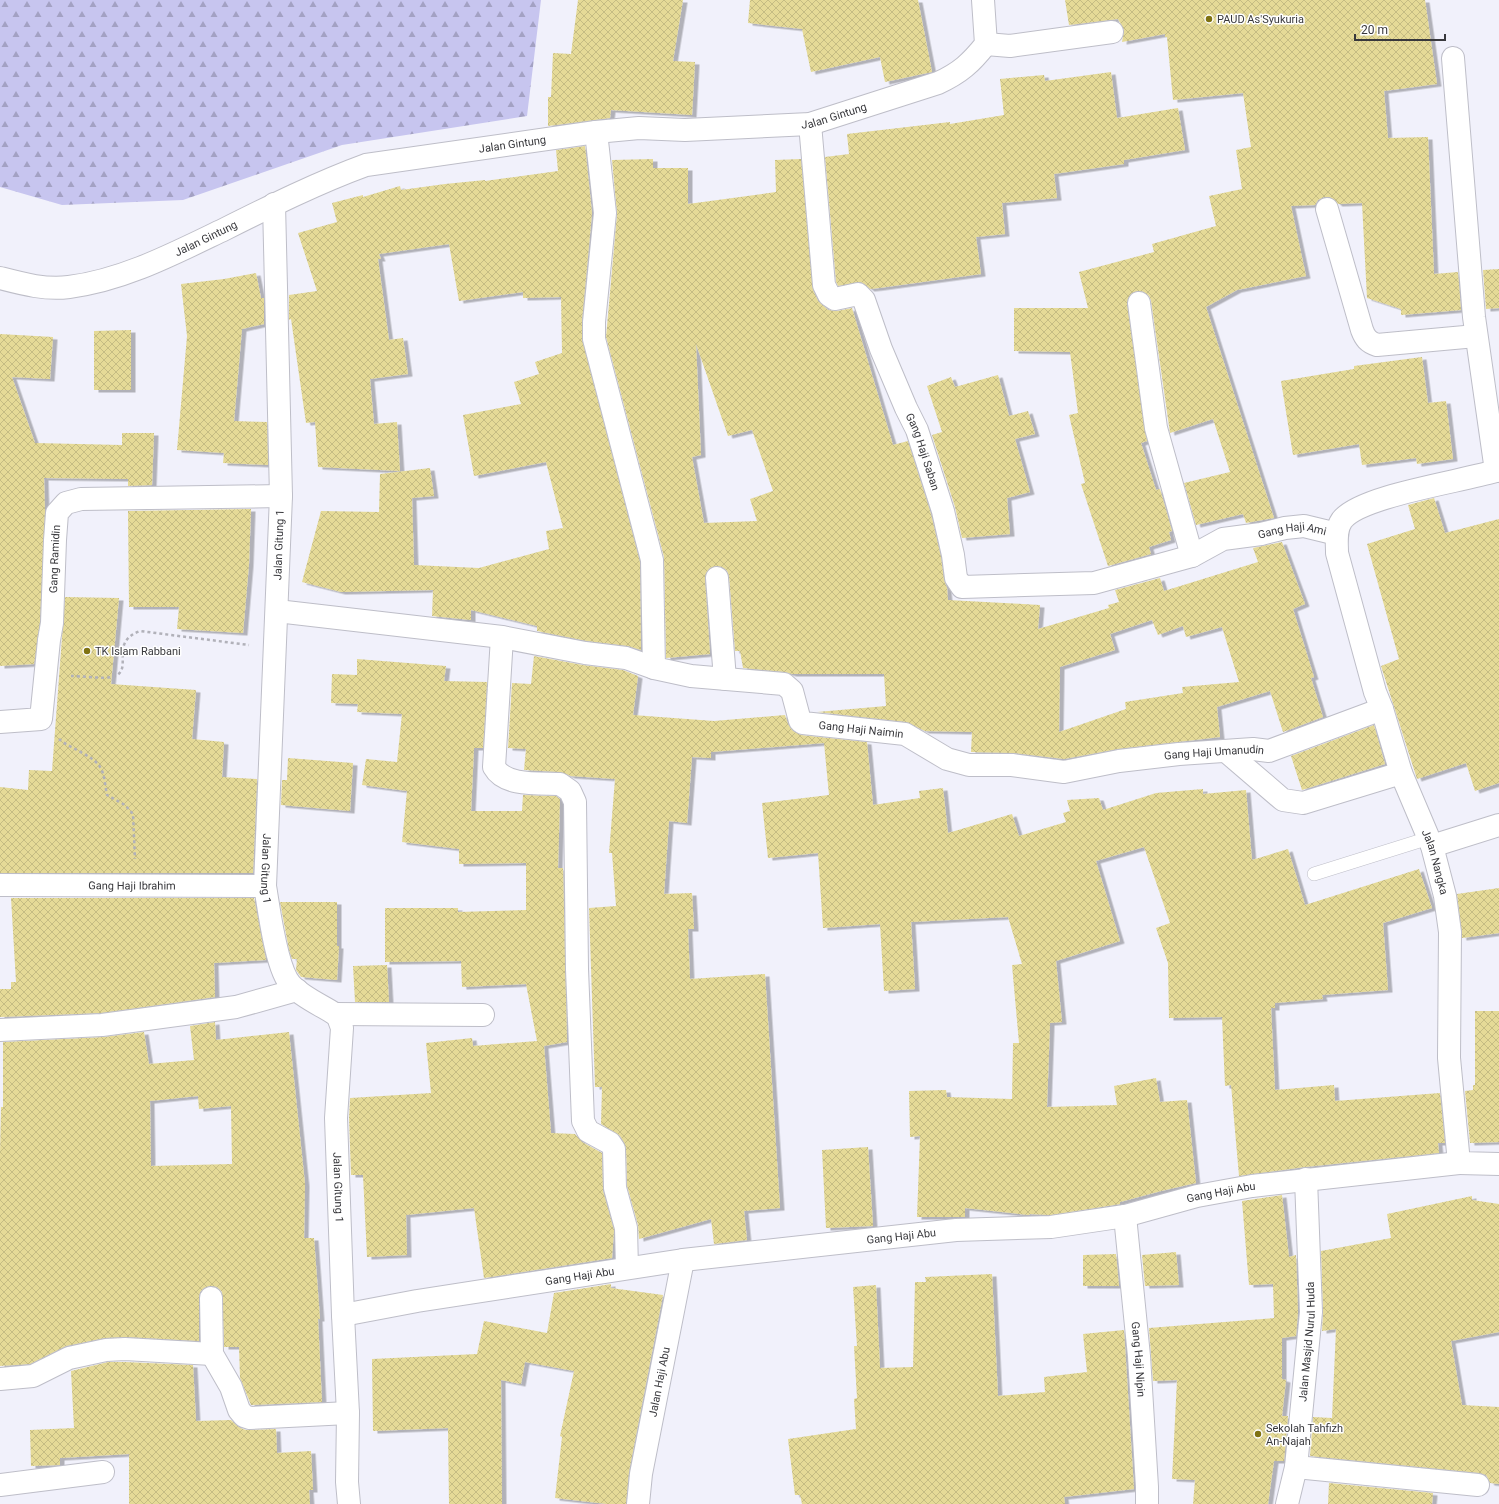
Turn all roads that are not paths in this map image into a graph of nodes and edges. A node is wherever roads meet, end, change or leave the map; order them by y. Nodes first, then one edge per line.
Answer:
1 (983, 0) edge
2 (1112, 32) dead end
3 (986, 44) junction
4 (1453, 58) dead end
5 (810, 124) junction
6 (596, 132) junction
7 (274, 204) junction
8 (1328, 209) dead end
9 (0, 278) edge
10 (1139, 303) dead end
11 (1476, 336) junction
12 (1497, 471) edge
13 (282, 496) junction
14 (1337, 534) junction
15 (1192, 556) junction
16 (717, 578) dead end
17 (277, 611) junction
18 (502, 637) junction
19 (654, 668) junction
20 (725, 679) junction
21 (1382, 709) junction
22 (0, 722) edge
23 (1227, 752) junction
24 (1064, 772) joint
25 (1401, 773) junction
26 (1499, 825) edge
27 (1431, 842) junction
28 (1314, 874) dead end
29 (0, 885) edge
30 (265, 886) junction
31 (297, 990) junction
32 (335, 1014) junction
33 (483, 1015) dead end
34 (0, 1030) edge
35 (1459, 1163) junction
36 (1499, 1164) edge
37 (1306, 1179) junction
38 (1125, 1216) junction
39 (683, 1260) junction
40 (627, 1268) junction
41 (210, 1298) dead end
42 (342, 1315) junction
43 (212, 1354) junction
44 (0, 1379) edge
45 (348, 1413) junction
46 (1296, 1467) junction
47 (103, 1472) dead end
48 (0, 1485) edge
49 (1478, 1486) dead end
50 (349, 1504) edge
51 (638, 1504) edge
52 (1147, 1504) edge
53 (1287, 1504) edge

1 - 3 street
2 - 3 street
3 - 5 street, Jalan Gintung
4 - 11 street
5 - 6 street, Jalan Gintung
5 - 15 street, Gang Haji Saban
6 - 7 street, Jalan Gintung
6 - 19 street
7 - 9 street, Jalan Gintung
7 - 13 street, Jalan Gitung 1
8 - 11 street
10 - 15 street
11 - 12 street
12 - 14 street, Gang Haji Ami
13 - 17 street, Jalan Gitung 1
13 - 22 street, Gang Ramidin
14 - 15 street, Gang Haji Ami
14 - 21 street, Jalan Nangka
16 - 20 street
17 - 18 street
17 - 30 street, Jalan Gitung 1
18 - 19 street
18 - 40 street
19 - 20 street
20 - 24 street, Gang Haji Naimin
21 - 23 street, Gang Haji Umanudin
21 - 25 street, Jalan Nangka
23 - 24 street, Gang Haji Umanudin
23 - 25 street
25 - 27 street, Jalan Nangka
26 - 27 street
27 - 28 lane
27 - 35 street, Jalan Nangka
29 - 30 street, Gang Haji Ibrahim
30 - 31 street, Jalan Gitung 1
31 - 32 street, Jalan Gitung 1
31 - 34 street
32 - 33 street
32 - 42 street, Jalan Gitung 1
35 - 36 street
35 - 37 street, Gang Haji Abu
37 - 38 street, Gang Haji Abu
37 - 46 street, Jalan Masjid Nurul Huda
38 - 39 street, Gang Haji Abu
38 - 52 street, Gang Haji Nipin
39 - 40 street, Gang Haji Abu
39 - 51 street, Jalan Haji Abu
40 - 42 street, Gang Haji Abu
41 - 43 street
42 - 45 street, Jalan Gitung 1
43 - 44 street
43 - 45 street
45 - 50 street, Jalan Gitung 1
46 - 49 street
46 - 53 street, Jalan Masjid Nurul Huda
47 - 48 street

